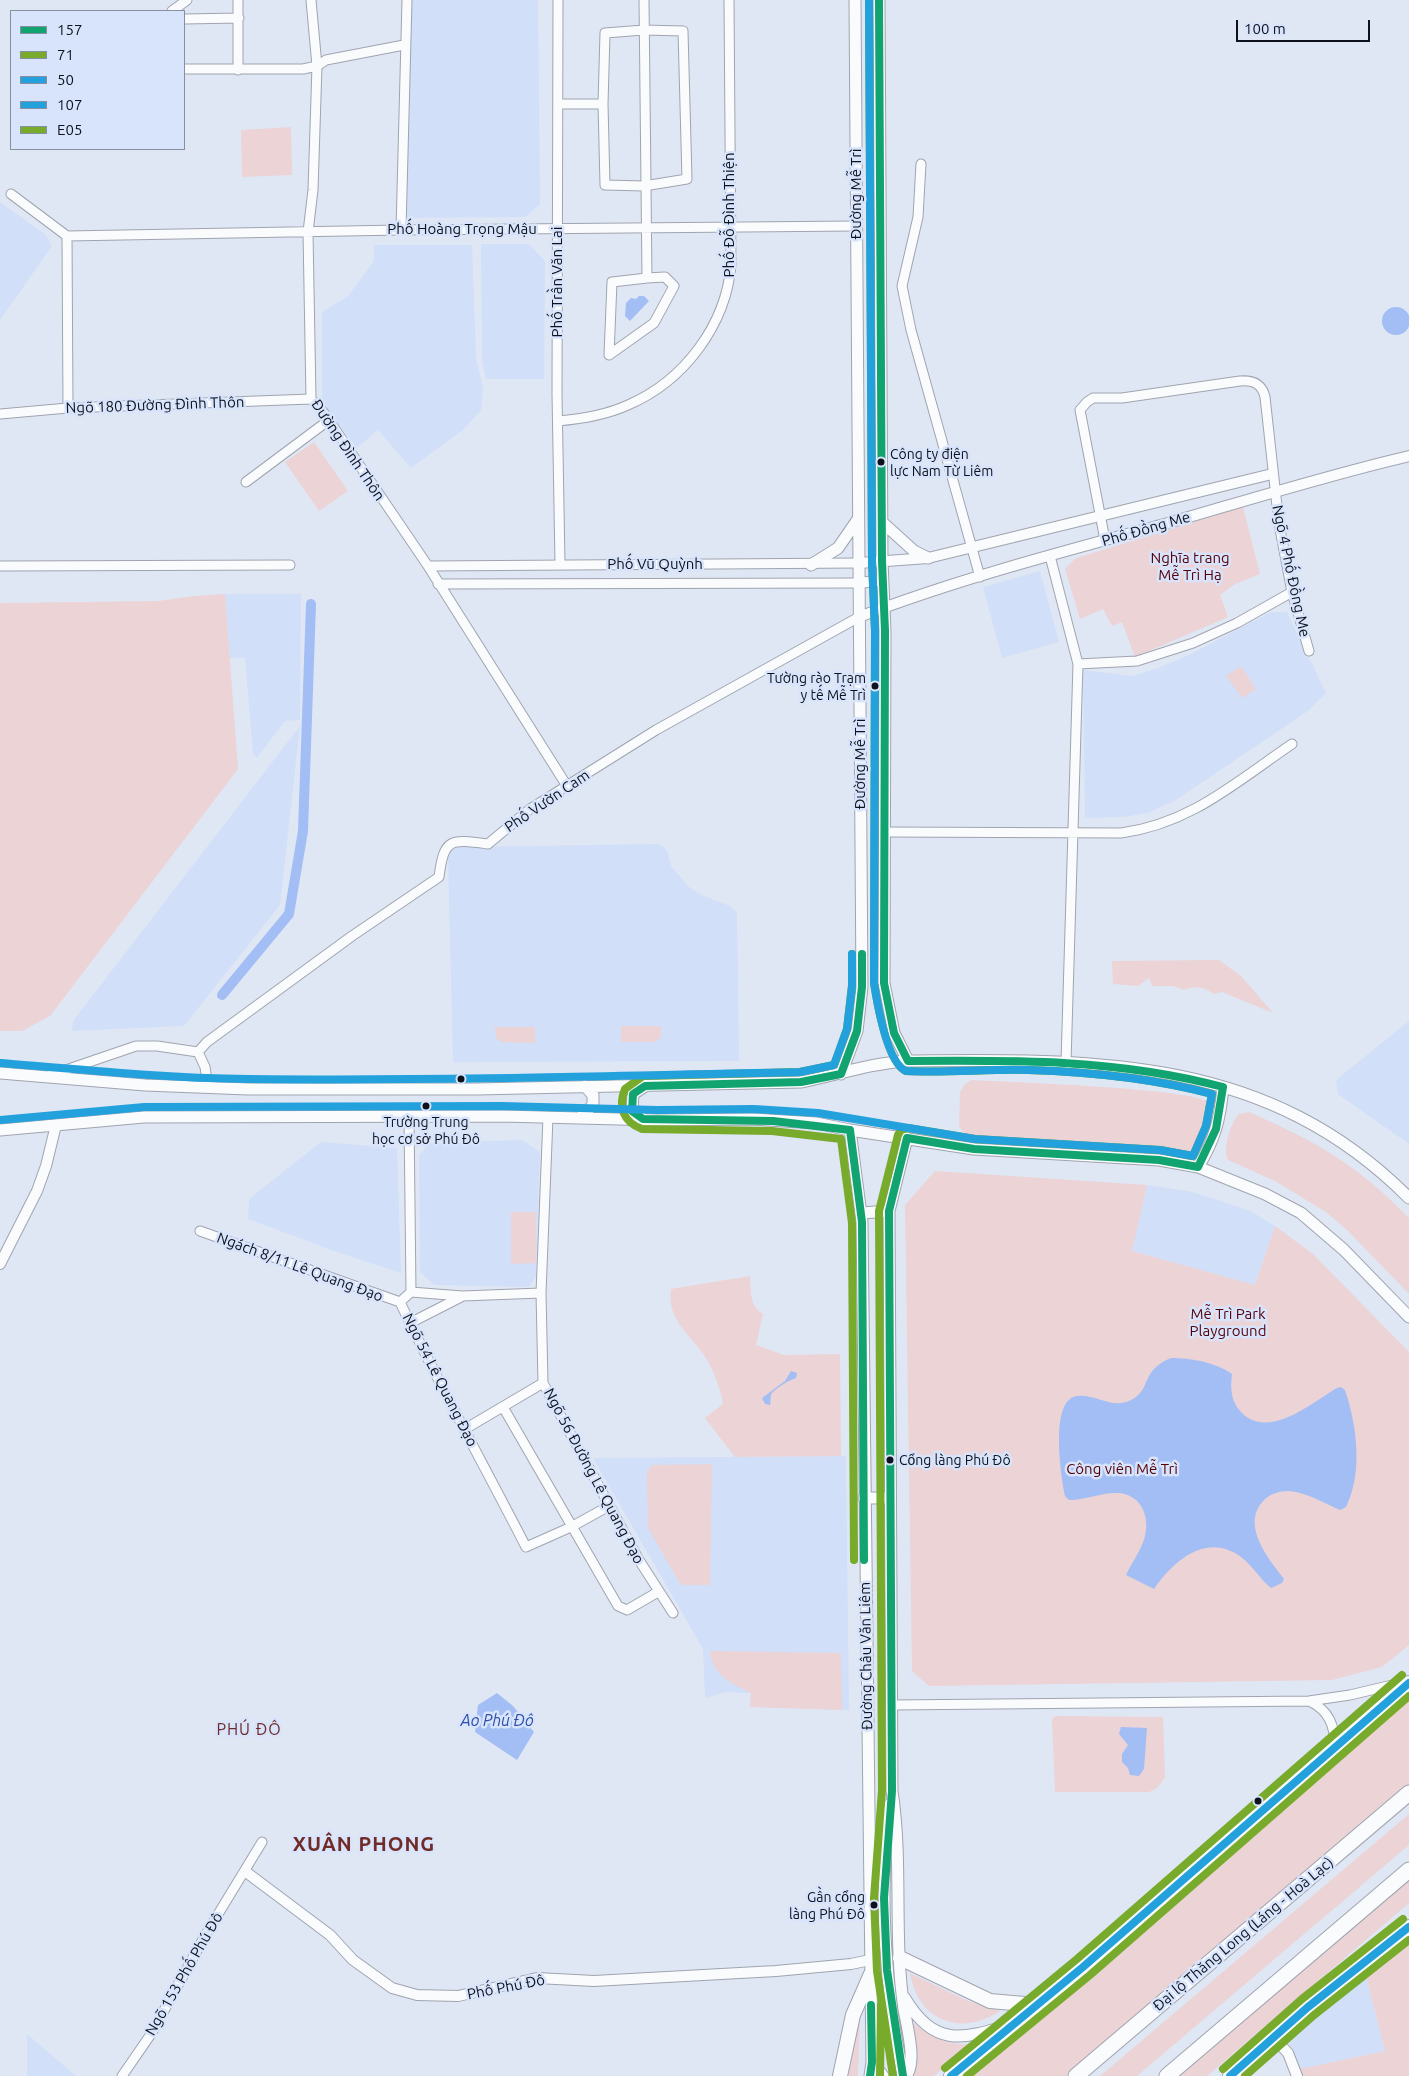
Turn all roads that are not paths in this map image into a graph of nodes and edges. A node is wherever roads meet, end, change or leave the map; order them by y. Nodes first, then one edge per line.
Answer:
1 (187, 0) edge
2 (238, 0) edge
3 (311, 0) edge
4 (407, 0) edge
5 (558, 0) edge
6 (644, 0) edge
7 (729, 0) edge
8 (854, 0) edge
9 (879, 0) edge
10 (173, 10) edge
11 (239, 18) junction
12 (185, 19) edge
13 (644, 30) junction
14 (404, 45) junction
15 (317, 66) junction
16 (185, 69) edge
17 (238, 70) junction
18 (558, 104) junction
19 (603, 104) junction
20 (921, 164) dead end
21 (644, 186) junction
22 (11, 194) dead end
23 (856, 226) junction
24 (730, 227) junction
25 (647, 228) junction
26 (557, 229) junction
27 (401, 230) junction
28 (308, 232) junction
29 (67, 236) junction
30 (647, 278) junction
31 (311, 399) junction
32 (68, 408) junction
33 (0, 414) edge
34 (329, 420) junction
35 (558, 421) junction
36 (1409, 456) edge
37 (1272, 474) junction
38 (246, 482) dead end
39 (1274, 492) junction
40 (1100, 516) junction
41 (859, 517) junction
42 (882, 522) junction
43 (1105, 540) junction
44 (972, 548) junction
45 (1050, 556) junction
46 (928, 558) junction
47 (882, 562) junction
48 (859, 563) junction
49 (560, 564) junction
50 (290, 565) dead end
51 (811, 565) junction
52 (0, 566) edge
53 (428, 566) junction
54 (980, 577) junction
55 (883, 580) junction
56 (438, 584) junction
57 (859, 584) junction
58 (1292, 592) junction
59 (884, 608) junction
60 (859, 618) junction
61 (1309, 651) dead end
62 (1078, 664) junction
63 (1292, 744) dead end
64 (567, 786) junction
65 (884, 832) junction
66 (1072, 832) junction
67 (884, 986) junction
68 (862, 987) junction
69 (198, 1052) junction
70 (908, 1061) junction
71 (1066, 1062) junction
72 (0, 1073) edge
73 (841, 1074) junction
74 (47, 1077) junction
75 (585, 1086) junction
76 (645, 1086) junction
77 (208, 1087) junction
78 (1223, 1087) junction
79 (409, 1117) junction
80 (548, 1117) junction
81 (581, 1117) junction
82 (643, 1119) junction
83 (56, 1125) junction
84 (0, 1130) edge
85 (850, 1130) junction
86 (907, 1138) junction
87 (1198, 1167) junction
88 (1409, 1198) edge
89 (889, 1211) junction
90 (862, 1213) junction
91 (200, 1231) dead end
92 (0, 1264) edge
93 (410, 1292) junction
94 (541, 1293) junction
95 (462, 1296) junction
96 (400, 1302) junction
97 (1409, 1317) edge
98 (410, 1322) junction
99 (543, 1383) junction
100 (503, 1407) junction
101 (465, 1429) junction
102 (864, 1498) junction
103 (890, 1498) junction
104 (609, 1506) junction
105 (571, 1527) junction
106 (658, 1592) junction
107 (673, 1613) dead end
108 (1409, 1682) edge
109 (1309, 1701) junction
110 (892, 1705) junction
111 (1335, 1747) junction
112 (892, 1791) junction
113 (1409, 1793) edge
114 (262, 1842) dead end
115 (1409, 1870) edge
116 (246, 1872) junction
117 (1409, 1926) edge
118 (900, 1958) junction
119 (870, 1960) junction
120 (870, 1974) junction
121 (902, 1993) junction
122 (1036, 2005) junction
123 (1014, 2023) junction
124 (1273, 2037) junction
125 (872, 2062) junction
126 (122, 2076) edge
127 (840, 2076) edge
128 (870, 2076) edge
129 (883, 2076) edge
130 (903, 2076) edge
131 (906, 2076) edge
132 (951, 2076) edge
133 (1076, 2076) edge
134 (1167, 2076) edge
135 (1230, 2076) edge
136 (1297, 2076) edge

1 - 10 street
2 - 11 street
3 - 15 street, Đường Đình Thôn
4 - 14 street
5 - 18 street, Phố Trần Văn Lai
6 - 13 street
7 - 24 street, Phố Đỗ Đình Thiện
8 - 23 main road, Đường Mễ Trì
9 - 42 main road, Đường Mễ Trì
11 - 12 street
11 - 17 street
13 - 19 street
13 - 21 street
13 - 21 street
14 - 15 street
14 - 27 street
15 - 17 street
15 - 28 street, Đường Đình Thôn
16 - 17 street
18 - 19 street
18 - 26 street, Phố Trần Văn Lai
19 - 21 street
20 - 44 street
21 - 25 street
22 - 29 street
23 - 24 street, Phố Hoàng Trọng Mậu
23 - 41 main road, Đường Mễ Trì
24 - 25 street, Phố Hoàng Trọng Mậu
24 - 35 street, Phố Đỗ Đình Thiện
25 - 26 street, Phố Hoàng Trọng Mậu
25 - 30 street
26 - 27 street, Phố Hoàng Trọng Mậu
26 - 35 street, Phố Trần Văn Lai
27 - 28 street, Phố Hoàng Trọng Mậu
28 - 29 street, Phố Hoàng Trọng Mậu
28 - 31 street, Đường Đình Thôn
29 - 32 street
30 - 30 street
31 - 32 street, Ngõ 180 Đường Đình Thôn
31 - 34 street, Đường Đình Thôn
32 - 33 street, Ngõ 180 Đường Đình Thôn
34 - 38 street
34 - 53 street, Đường Đình Thôn
35 - 49 street, Phố Trần Văn Lai
36 - 39 street, Phố Đồng Me
37 - 39 street, Ngõ 4 Phố Đồng Me
37 - 40 street, Phố Đồng Me
37 - 40 street, Ngõ 4 Phố Đồng Me
39 - 43 street, Phố Đồng Me
39 - 58 street, Ngõ 4 Phố Đồng Me
40 - 43 street
40 - 44 street, Phố Đồng Me
41 - 48 main road, Đường Mễ Trì
41 - 51 main road
42 - 46 main road
42 - 47 main road, Đường Mễ Trì
43 - 45 street, Phố Đồng Me
44 - 46 street, Phố Đồng Me
44 - 54 street
45 - 54 street, Phố Đồng Me
45 - 62 street
46 - 47 street, Phố Đồng Me
47 - 48 street, Phố Vũ Quỳnh
47 - 55 main road, Đường Mễ Trì
48 - 51 street, Phố Vũ Quỳnh
48 - 57 main road, Đường Mễ Trì
49 - 51 street, Phố Vũ Quỳnh
49 - 53 street, Phố Vũ Quỳnh
50 - 52 street
53 - 56 street, Đường Đình Thôn
54 - 59 street, Phố Đồng Me
55 - 57 street
55 - 59 main road, Đường Mễ Trì
56 - 57 street, Phố Vũ Quỳnh
56 - 64 street, Đường Đình Thôn
57 - 60 main road, Đường Mễ Trì
58 - 61 street, Ngõ 4 Phố Đồng Me
58 - 62 street
59 - 60 street, Phố Đồng Me
59 - 65 main road, Đường Mễ Trì
60 - 64 street, Phố Vườn Cam
60 - 68 main road, Đường Mễ Trì
62 - 66 street
63 - 66 street
64 - 69 street, Phố Vườn Cam
65 - 66 street
65 - 67 main road, Đường Mễ Trì
66 - 71 street
67 - 68 main road
67 - 70 main road, Đường Mễ Trì
68 - 73 main road, Đường Mễ Trì
69 - 74 street
69 - 77 street
70 - 71 main road
70 - 73 main road
71 - 78 main road
72 - 74 main road
73 - 76 main road
74 - 77 main road
75 - 76 main road
75 - 77 main road
75 - 81 main road
76 - 82 main road
78 - 87 main road
78 - 88 main road
79 - 80 main road
79 - 83 main road
79 - 93 street, Ngõ 54 Lê Quang Đạo
80 - 81 main road
80 - 94 street, Ngõ 56 Đường Lê Quang Đạo
81 - 82 main road
82 - 85 main road
83 - 84 main road
83 - 92 street
85 - 86 main road
85 - 90 main road, Đường Châu Văn Liêm
86 - 87 main road
86 - 89 main road, Đường Châu Văn Liêm
87 - 97 main road
89 - 90 main road
89 - 103 main road, Đường Châu Văn Liêm
90 - 102 main road, Đường Châu Văn Liêm
91 - 96 street, Ngách 8/11 Lê Quang Đạo
93 - 95 street
93 - 96 street, Ngõ 54 Lê Quang Đạo
94 - 95 street
94 - 99 street, Ngõ 56 Đường Lê Quang Đạo
95 - 98 street
96 - 98 street, Ngõ 54 Lê Quang Đạo
98 - 101 street, Ngõ 54 Lê Quang Đạo
99 - 100 street
99 - 104 street, Ngõ 56 Đường Lê Quang Đạo
100 - 101 street
100 - 105 street
101 - 105 street, Ngõ 54 Lê Quang Đạo
102 - 103 main road
102 - 119 main road, Đường Châu Văn Liêm
103 - 110 main road, Đường Châu Văn Liêm
104 - 105 street
104 - 106 street, Ngõ 56 Đường Lê Quang Đạo
105 - 106 street
106 - 107 street, Ngõ 56 Đường Lê Quang Đạo
108 - 109 street
108 - 111 main road
109 - 110 street
109 - 111 street
110 - 112 main road, Đường Châu Văn Liêm
111 - 122 main road
112 - 118 main road, Đường Châu Văn Liêm
112 - 130 main road
113 - 133 highway, Đại lộ Thăng Long (Láng - Hoà Lạc)
114 - 116 street
115 - 134 highway
116 - 119 street, Phố Phú Đô
116 - 126 street, Ngõ 153 Phố Phú Đô
117 - 124 main road
118 - 121 main road, Đường Châu Văn Liêm
118 - 122 main road
119 - 120 main road, Đường Châu Văn Liêm
120 - 125 main road, Đường Châu Văn Liêm
120 - 127 main road
121 - 123 main road
121 - 131 main road, Đường Châu Văn Liêm
122 - 123 main road
123 - 132 main road
124 - 135 main road
124 - 136 street
125 - 128 main road, Đường Châu Văn Liêm
125 - 129 main road

